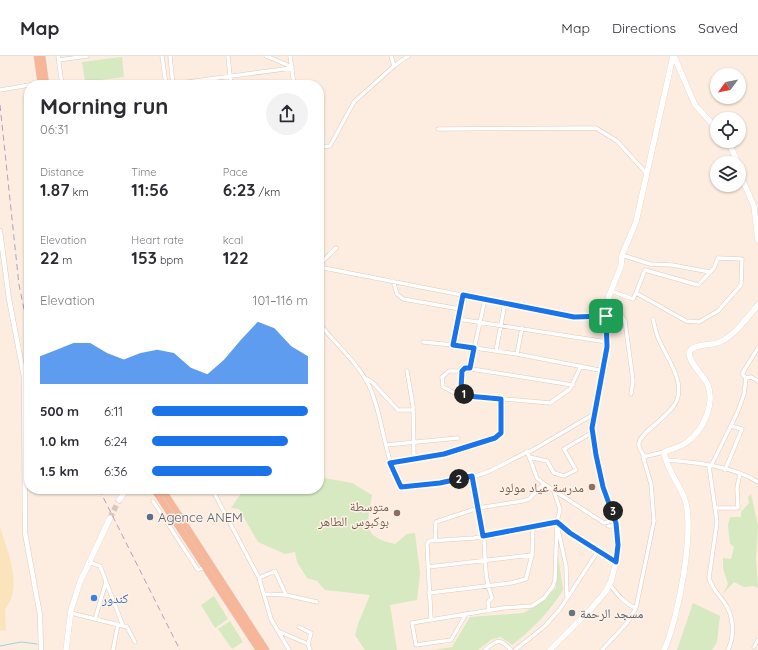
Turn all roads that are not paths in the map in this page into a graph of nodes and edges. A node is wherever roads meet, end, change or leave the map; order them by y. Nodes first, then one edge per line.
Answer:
1 (37, 56) edge
2 (42, 56) edge
3 (87, 56) edge
4 (162, 56) edge
5 (170, 56) edge
6 (228, 56) edge
7 (266, 56) edge
8 (290, 56) edge
9 (391, 56) edge
10 (408, 56) edge
11 (673, 56) edge
12 (59, 58) edge
13 (394, 66) junction
14 (292, 68) junction
15 (230, 77) junction
16 (42, 80) edge
17 (43, 80) edge
18 (61, 80) edge
19 (165, 80) edge
20 (172, 80) edge
21 (209, 80) edge
22 (230, 80) edge
23 (293, 80) edge
24 (24, 87) edge
25 (0, 90) edge
26 (710, 122) edge
27 (438, 129) dead end
28 (324, 147) edge
29 (647, 174) junction
30 (746, 188) edge
31 (0, 231) edge
32 (758, 240) edge
33 (336, 248) dead end
34 (622, 255) junction
35 (324, 261) edge
36 (324, 267) edge
37 (710, 272) junction
38 (393, 281) junction
39 (611, 291) junction
40 (636, 293) junction
41 (463, 295) junction
42 (484, 299) junction
43 (505, 303) junction
44 (607, 305) junction
45 (758, 305) edge
46 (460, 309) junction
47 (606, 316) junction
48 (458, 319) junction
49 (652, 319) dead end
50 (480, 321) junction
51 (500, 324) junction
52 (522, 328) junction
53 (324, 329) edge
54 (423, 342) dead end
55 (607, 342) junction
56 (453, 345) junction
57 (474, 348) junction
58 (758, 348) edge
59 (496, 351) junction
60 (517, 354) junction
61 (581, 366) junction
62 (470, 368) junction
63 (407, 371) dead end
64 (462, 371) junction
65 (604, 371) junction
66 (24, 377) edge
67 (746, 378) junction
68 (366, 379) junction
69 (758, 381) edge
70 (573, 385) junction
71 (461, 392) junction
72 (631, 394) dead end
73 (501, 399) junction
74 (413, 410) junction
75 (594, 414) junction
76 (731, 426) junction
77 (593, 432) junction
78 (458, 438) dead end
79 (413, 442) junction
80 (386, 445) junction
81 (527, 451) junction
82 (664, 452) junction
83 (530, 457) junction
84 (645, 457) junction
85 (414, 458) junction
86 (666, 460) junction
87 (390, 463) junction
88 (710, 466) junction
89 (725, 470) junction
90 (740, 473) junction
91 (472, 476) junction
92 (758, 482) edge
93 (544, 484) junction
94 (552, 489) junction
95 (25, 494) edge
96 (157, 494) edge
97 (163, 494) edge
98 (165, 494) edge
99 (215, 494) edge
100 (153, 501) dead end
101 (478, 508) junction
102 (716, 508) junction
103 (176, 510) junction
104 (110, 518) tunnel mouth
105 (615, 520) junction
106 (557, 522) junction
107 (533, 526) junction
108 (608, 526) dead end
109 (616, 526) junction
110 (483, 536) junction
111 (435, 541) junction
112 (598, 551) junction
113 (532, 555) junction
114 (484, 560) junction
115 (88, 562) junction
116 (616, 562) junction
117 (205, 567) junction
118 (428, 567) junction
119 (259, 578) junction
120 (106, 582) junction
121 (610, 585) junction
122 (487, 586) junction
123 (429, 593) junction
124 (264, 594) junction
125 (286, 595) junction
126 (567, 599) junction
127 (317, 602) dead end
128 (636, 608) junction
129 (489, 610) junction
130 (71, 613) junction
131 (466, 614) junction
132 (95, 619) junction
133 (431, 619) junction
134 (118, 624) junction
135 (123, 626) junction
136 (299, 627) dead end
137 (277, 631) junction
138 (758, 640) edge
139 (135, 642) dead end
140 (308, 644) junction
141 (754, 648) dead end
142 (41, 650) edge
143 (66, 650) edge
144 (114, 650) edge
145 (259, 650) edge
146 (266, 650) edge
147 (289, 650) edge
148 (310, 650) edge
149 (484, 650) edge
150 (511, 650) edge
151 (515, 650) edge
152 (550, 650) edge
153 (602, 650) edge
154 (664, 650) edge
155 (728, 650) edge

1 - 16 highway
2 - 17 highway
3 - 12 street
4 - 19 street
5 - 20 street
6 - 15 street
7 - 14 street
8 - 14 street
9 - 13 street
10 - 13 street
11 - 26 main road
11 - 29 main road
12 - 18 street
13 - 28 street
14 - 15 street
14 - 23 street
15 - 21 street
15 - 22 street
24 - 25 street
27 - 29 street
29 - 34 main road
30 - 32 main road
31 - 66 street
33 - 35 street
34 - 37 street
34 - 39 main road
36 - 38 street
37 - 40 street
37 - 40 street
38 - 41 street
38 - 46 street
39 - 40 street
39 - 44 main road
41 - 42 street
41 - 46 street
42 - 43 street
42 - 50 street
43 - 47 street
43 - 51 street
44 - 47 main road
44 - 72 street
45 - 82 main road
46 - 48 street
47 - 55 main road
48 - 50 street
48 - 56 street
49 - 84 street
50 - 51 street
50 - 57 street
51 - 52 street
51 - 59 street
52 - 55 street
52 - 60 street
53 - 68 street
54 - 56 street
55 - 65 main road
56 - 57 street
57 - 59 street
57 - 62 street
58 - 67 street
59 - 60 street
60 - 61 street
61 - 65 street
61 - 70 street
62 - 64 street
62 - 70 street
63 - 74 street
64 - 71 street
64 - 71 street
65 - 75 main road
67 - 69 street
67 - 76 street
68 - 74 street
68 - 80 street
70 - 73 street
71 - 73 street
73 - 85 street
74 - 79 street
75 - 77 main road
75 - 81 street
76 - 88 street
76 - 89 street
77 - 83 street
77 - 105 main road
78 - 79 street
79 - 80 street
79 - 85 street
80 - 87 street
81 - 83 street
81 - 91 street
82 - 84 street
82 - 86 main road
83 - 93 street
84 - 128 street
85 - 87 street
86 - 88 street
86 - 154 main road
87 - 91 street
88 - 89 street
88 - 102 street
89 - 90 street
90 - 92 street
90 - 102 street
91 - 101 street
93 - 94 street
93 - 101 street
94 - 105 street
94 - 106 street
95 - 142 street
96 - 117 highway
97 - 103 main road
98 - 103 highway
99 - 119 street
100 - 117 street
101 - 110 street
101 - 111 street
102 - 155 street
103 - 146 highway
104 - 115 main road
105 - 109 main road
106 - 107 street
106 - 112 street
106 - 126 street
106 - 129 street
107 - 110 street
107 - 113 street
108 - 109 street
109 - 116 main road
110 - 111 street
110 - 114 street
111 - 118 street
112 - 116 street
112 - 126 street
113 - 114 street
113 - 122 street
114 - 118 street
114 - 122 street
115 - 120 street
115 - 130 main road
116 - 121 main road
117 - 145 highway
118 - 123 street
119 - 124 street
119 - 125 street
120 - 132 street
120 - 135 street
121 - 128 street
121 - 152 main road
122 - 123 street
122 - 129 street
123 - 133 street
124 - 125 street
124 - 137 street
125 - 127 street
126 - 151 street
128 - 153 street
129 - 131 street
130 - 132 street
130 - 143 main road
131 - 133 street
131 - 133 street
132 - 134 street
134 - 135 street
134 - 144 street
135 - 139 street
136 - 140 street
137 - 140 street
137 - 147 street
138 - 141 street
140 - 148 street
149 - 150 street

